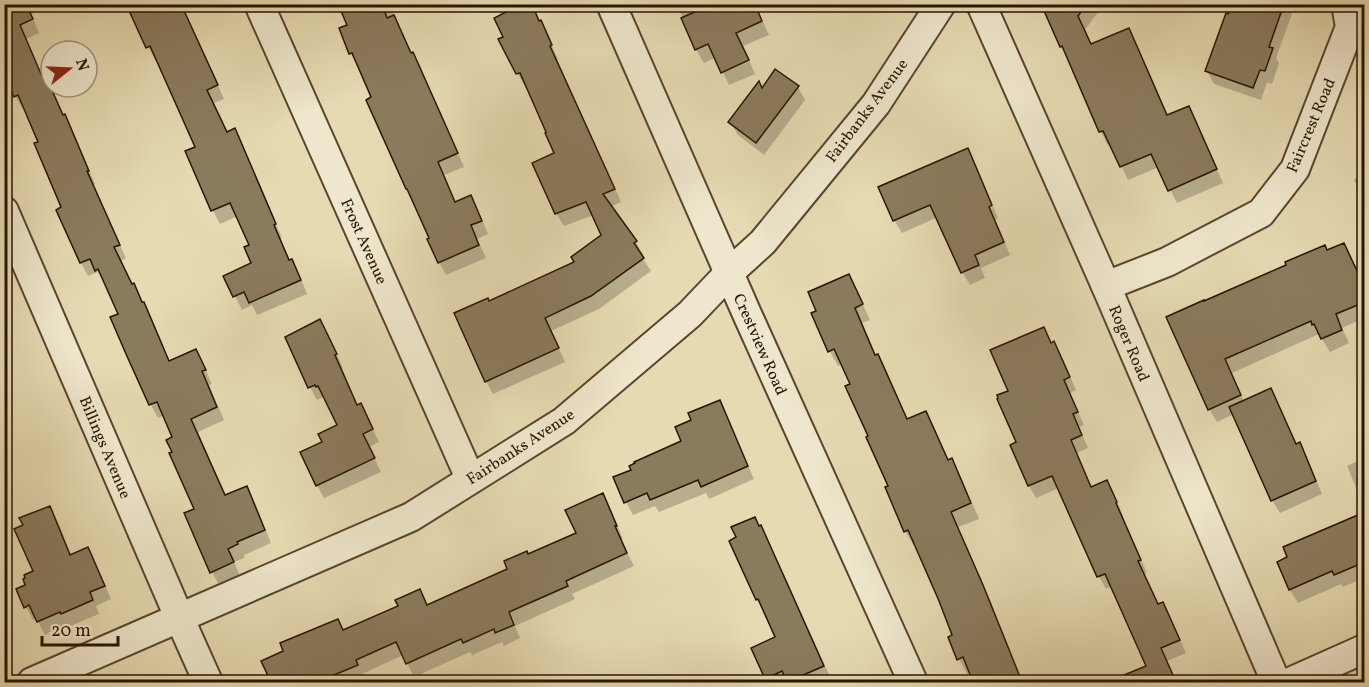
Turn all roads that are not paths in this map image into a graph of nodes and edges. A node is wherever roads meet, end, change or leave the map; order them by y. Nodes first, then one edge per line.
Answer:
1 (259, 4) edge
2 (611, 4) edge
3 (941, 4) edge
4 (981, 4) edge
5 (1346, 4) edge
6 (4, 212) edge
7 (729, 273) junction
8 (1106, 286) junction
9 (470, 478) junction
10 (179, 617) junction
11 (1365, 649) edge
12 (32, 682) edge
13 (208, 682) edge
14 (913, 682) edge
15 (1276, 682) edge
16 (1290, 682) edge

1 - 9 street, Frost Avenue
2 - 7 street, Crestview Road
3 - 7 street, Fairbanks Avenue
4 - 8 street, Roger Road
5 - 8 street, Faircrest Road
6 - 10 street, Billings Avenue
7 - 9 street, Fairbanks Avenue
7 - 14 street, Crestview Road
8 - 15 street, Roger Road
9 - 10 street, Fairbanks Avenue
10 - 12 street, Fairbanks Avenue
10 - 13 street, Billings Avenue
11 - 16 street

